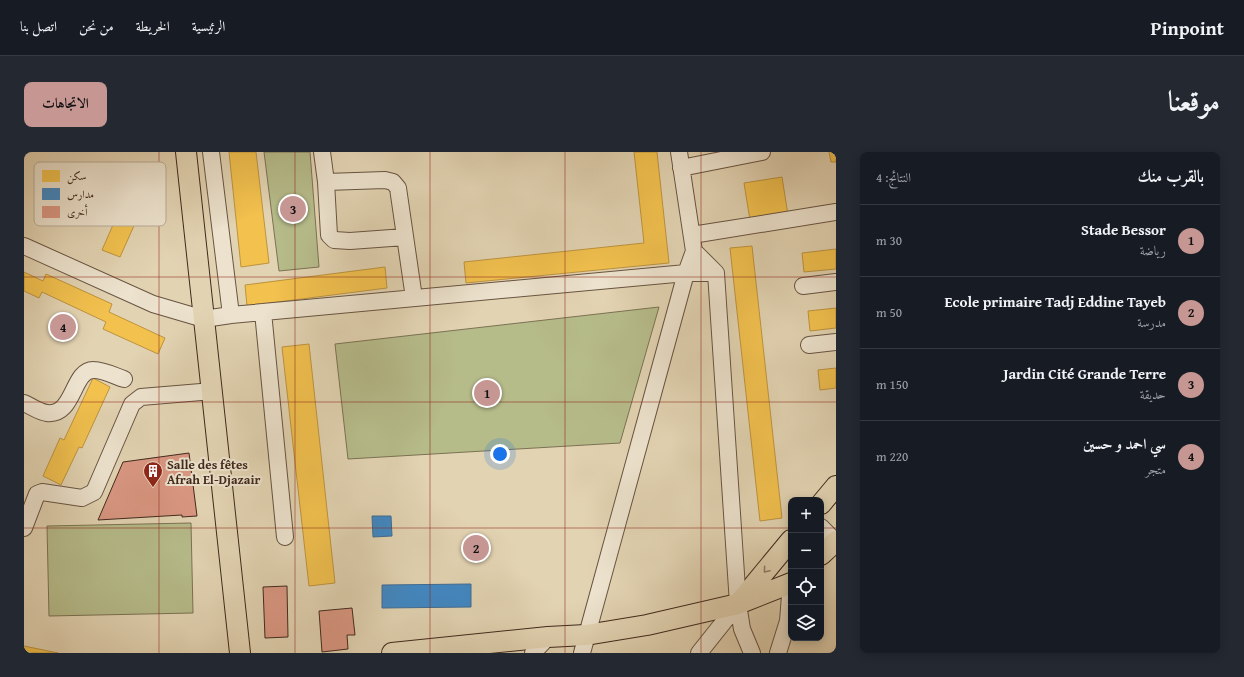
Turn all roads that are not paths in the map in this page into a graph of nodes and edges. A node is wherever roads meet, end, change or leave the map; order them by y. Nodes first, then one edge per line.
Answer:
1 (186, 152) edge
2 (211, 152) edge
3 (322, 152) edge
4 (679, 152) edge
5 (753, 153) edge
6 (681, 168) junction
7 (326, 182) junction
8 (836, 212) edge
9 (405, 237) junction
10 (693, 243) junction
11 (24, 246) edge
12 (686, 273) junction
13 (716, 273) junction
14 (836, 282) edge
15 (803, 286) dead end
16 (414, 298) junction
17 (263, 312) junction
18 (231, 315) junction
19 (204, 319) junction
20 (836, 342) edge
21 (809, 345) dead end
22 (124, 379) dead end
23 (213, 391) junction
24 (24, 403) edge
25 (836, 486) edge
26 (824, 500) edge
27 (24, 528) edge
28 (824, 530) edge
29 (285, 537) dead end
30 (836, 541) edge
31 (788, 544) edge
32 (824, 552) edge
33 (788, 584) edge
34 (738, 604) junction
35 (789, 605) edge
36 (548, 636) junction
37 (584, 644) edge
38 (240, 653) edge
39 (392, 653) edge
40 (533, 653) edge
41 (699, 653) edge
42 (752, 653) edge
43 (778, 653) edge

1 - 19 main road
2 - 18 street
3 - 7 street
4 - 6 street
5 - 6 street
6 - 10 street
7 - 9 street
7 - 9 street
8 - 10 street
9 - 16 street
10 - 12 street
10 - 13 street
11 - 19 street
12 - 13 street
12 - 16 street
12 - 37 street
13 - 34 street
14 - 15 street
16 - 17 street
17 - 18 street
17 - 29 street
18 - 19 street
19 - 23 main road
20 - 21 street
22 - 24 street
23 - 27 street
23 - 38 main road
25 - 26 main road
28 - 30 street
30 - 32 main road
31 -> 34 main road
33 - 34 main road
34 - 37 main road
34 - 41 street
34 - 42 street
35 - 43 street
36 - 37 main road
36 - 39 main road
36 - 40 street

